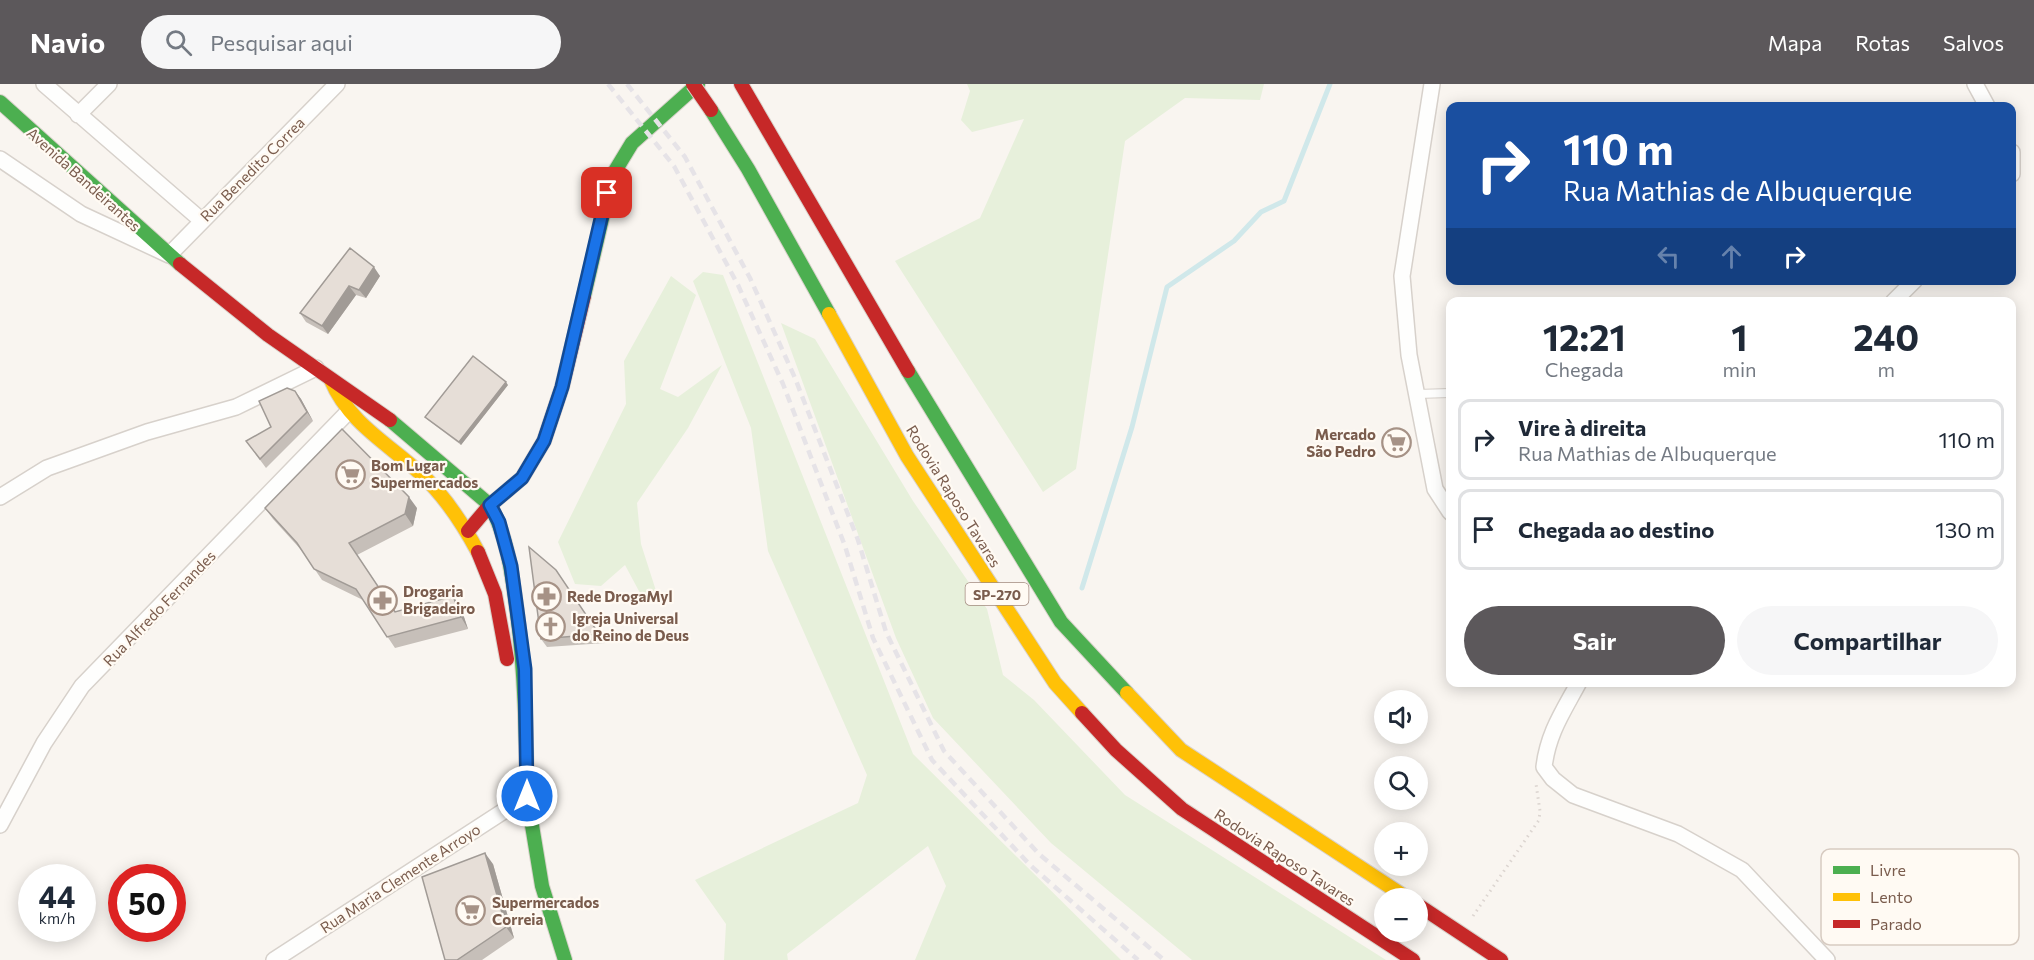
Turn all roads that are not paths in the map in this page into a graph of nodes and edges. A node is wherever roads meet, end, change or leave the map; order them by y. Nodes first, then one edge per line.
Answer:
1 (44, 84) edge
2 (110, 84) edge
3 (337, 84) edge
4 (693, 84) edge
5 (698, 84) edge
6 (741, 84) edge
7 (1432, 84) edge
8 (1975, 84) edge
9 (0, 102) edge
10 (1986, 102) edge
11 (78, 115) junction
12 (0, 159) edge
13 (201, 220) junction
14 (169, 255) junction
15 (1911, 285) edge
16 (1898, 297) edge
17 (316, 368) junction
18 (331, 379) junction
19 (1446, 393) edge
20 (1417, 394) junction
21 (347, 413) junction
22 (0, 497) edge
23 (490, 505) junction
24 (1446, 506) edge
25 (468, 531) junction
26 (1577, 687) edge
27 (527, 796) junction
28 (0, 825) edge
29 (1392, 888) edge
30 (1428, 912) edge
31 (274, 960) edge
32 (565, 960) edge
33 (1413, 960) edge
34 (1501, 960) edge
35 (1827, 960) edge

1 - 11 street
2 - 11 street
3 - 13 street, Rua Benedito Correa
4 - 33 main road, Rodovia Raposo Tavares / SP-270, bridge
5 - 23 main road
6 - 29 main road, Rodovia Raposo Tavares / SP-270
7 - 20 street
8 - 10 street
9 - 14 main road, Avenida Bandeirantes
11 - 13 street
12 - 14 street, Avenida Bandeirantes
13 - 14 street, Rua Benedito Correa
14 - 17 main road, Avenida Bandeirantes
15 - 16 street
17 - 18 main road, Avenida Bandeirantes
17 - 22 street
18 - 21 main road, Avenida Bandeirantes
18 - 23 main road, Avenida Bandeirantes
19 - 20 lane
20 - 24 street
21 - 25 main road, Avenida Bandeirantes
21 - 28 street, Rua Alfredo Fernandes
23 - 25 main road
23 - 27 main road, Avenida Bandeirantes
25 - 27 main road, Avenida Bandeirantes
26 - 35 street
27 - 31 street, Rua Maria Clemente Arroyo
27 - 32 main road, Avenida Bandeirantes
30 - 34 main road

